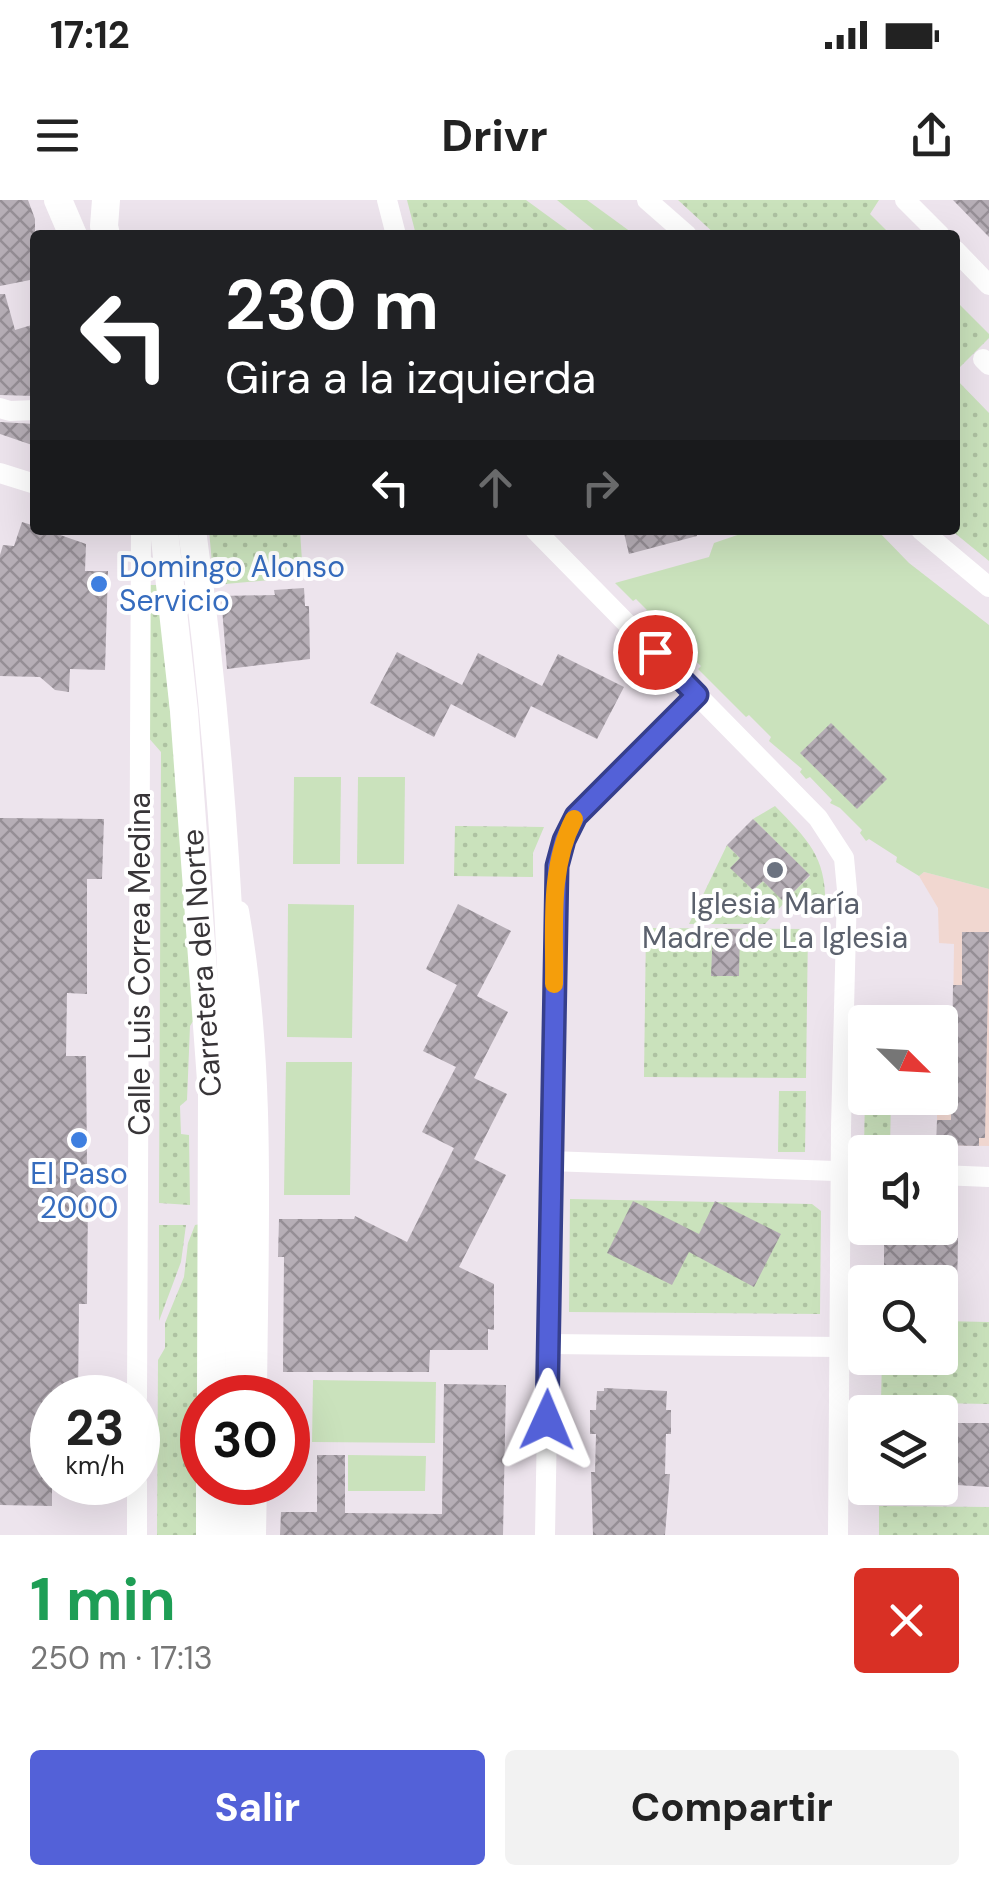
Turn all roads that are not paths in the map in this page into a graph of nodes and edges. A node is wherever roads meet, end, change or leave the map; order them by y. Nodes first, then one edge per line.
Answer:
1 (58, 200) edge
2 (106, 200) edge
3 (387, 200) edge
4 (647, 200) edge
5 (905, 200) edge
6 (71, 230) edge
7 (105, 230) edge
8 (395, 230) edge
9 (680, 230) edge
10 (935, 230) edge
11 (960, 255) edge
12 (989, 285) edge
13 (0, 408) edge
14 (30, 410) edge
15 (0, 473) edge
16 (30, 482) edge
17 (141, 535) edge
18 (165, 535) edge
19 (193, 535) edge
20 (540, 535) edge
21 (927, 535) edge
22 (989, 587) edge
23 (697, 695) junction
24 (220, 800) junction
25 (549, 1162) junction
26 (841, 1172) junction
27 (848, 1172) edge
28 (958, 1176) edge
29 (989, 1177) edge
30 (549, 1344) junction
31 (841, 1347) junction
32 (138, 1375) edge
33 (211, 1375) edge
34 (239, 1375) edge
35 (257, 1375) edge
36 (137, 1505) edge
37 (210, 1505) edge
38 (238, 1505) edge
39 (257, 1505) edge
40 (137, 1535) edge
41 (210, 1535) edge
42 (238, 1535) edge
43 (256, 1535) edge
44 (544, 1535) edge
45 (838, 1535) edge

1 - 6 street
2 - 7 street
3 - 8 street
4 - 9 street
5 - 10 street
11 - 12 street
13 - 14 street
15 - 16 street
17 - 32 street, Calle Luis Correa Medina
18 - 33 street, Carretera del Norte
19 - 24 street, Carretera del Norte
20 - 23 street
21 - 22 street
23 - 25 street
23 - 26 street
24 - 34 street, Carretera del Norte
24 - 35 street, Carretera del Norte
25 - 26 street
25 - 30 street
26 - 27 street
26 - 31 street
28 - 29 street
30 - 31 street
30 - 44 street
31 - 45 street
36 - 40 street
37 - 41 street
38 - 42 street
39 - 43 street

